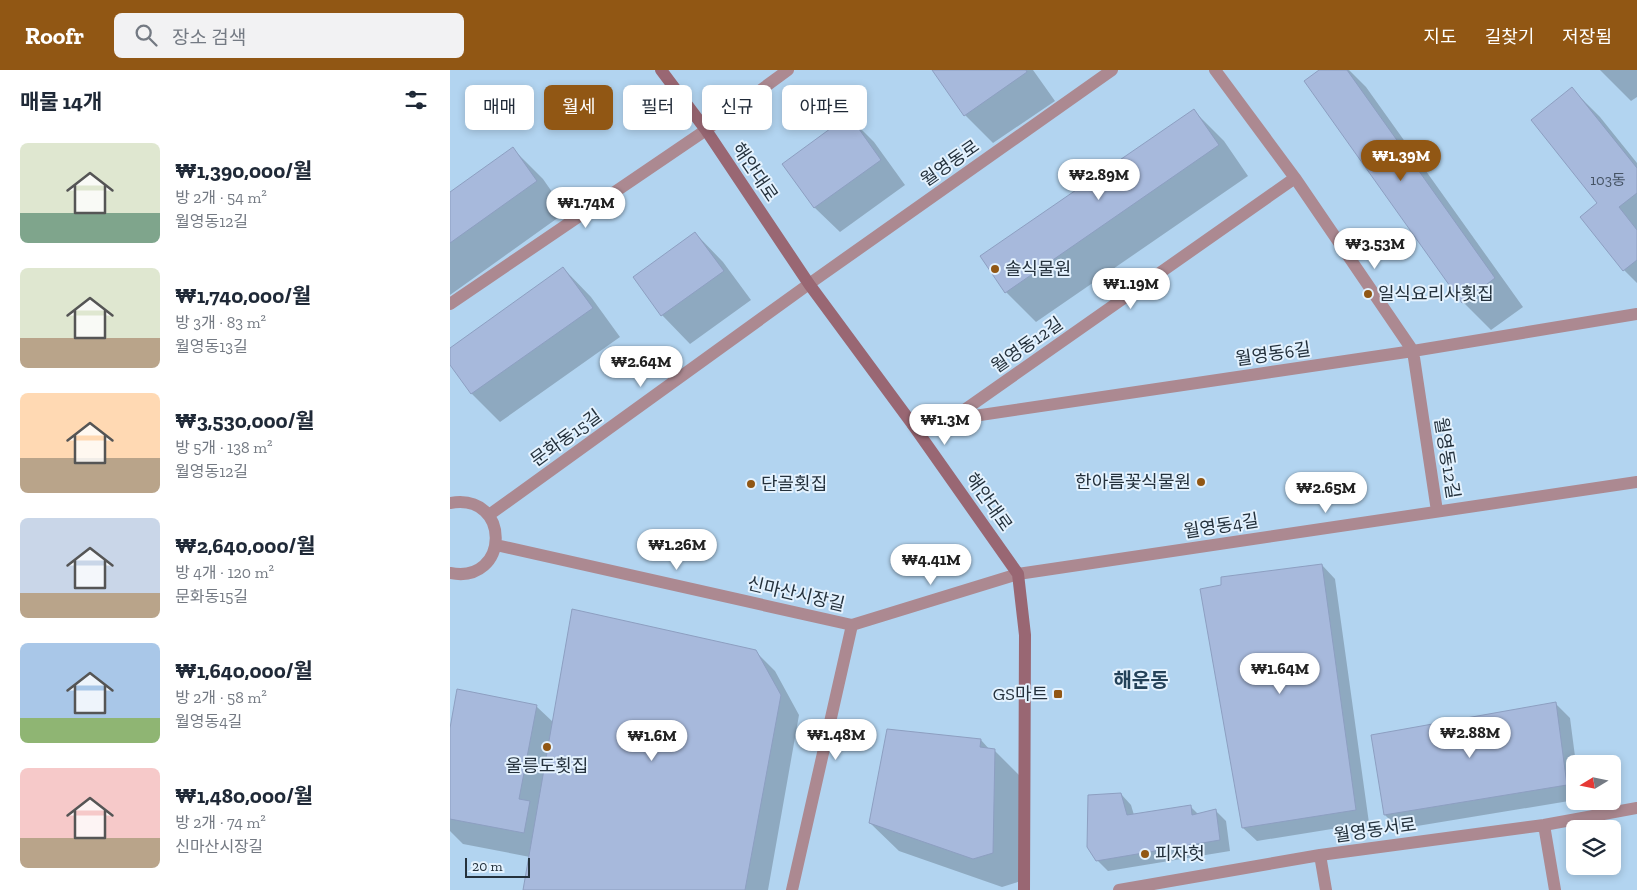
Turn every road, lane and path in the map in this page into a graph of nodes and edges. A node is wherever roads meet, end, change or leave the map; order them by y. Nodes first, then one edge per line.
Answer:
1 (661, 70) edge
2 (788, 70) edge
3 (1112, 70) edge
4 (1215, 70) edge
5 (768, 85) edge
6 (702, 125) edge
7 (706, 130) joint
8 (1295, 178) junction
9 (809, 284) junction
10 (450, 304) edge
11 (1637, 314) edge
12 (1413, 351) junction
13 (951, 420) junction
14 (913, 425) junction
15 (1637, 482) edge
16 (450, 503) edge
17 (1437, 511) junction
18 (489, 515) junction
19 (496, 545) junction
20 (450, 573) edge
21 (1018, 574) junction
22 (852, 625) junction
23 (1637, 808) edge
24 (1544, 825) junction
25 (1320, 855) junction
26 (792, 890) edge
27 (1024, 890) edge
28 (1119, 890) edge
29 (1326, 890) edge
30 (1555, 890) edge

1 - 6 main road, 해안대로
2 - 5 street
3 - 9 street, 월영동로
4 - 8 street, 월영동12길
7 - 9 main road, 해안대로
7 - 10 street
8 - 12 street, 월영동12길
8 - 13 street, 월영동12길
9 - 14 main road, 해안대로
9 - 18 street, 문화동15길
11 - 12 street, 월영동6길
12 - 13 street, 월영동6길
12 - 17 street, 월영동12길
13 - 14 street, 월영동6길
14 - 21 main road, 해안대로
15 - 17 street, 월영동4길
16 - 18 street
17 - 21 street, 월영동4길
18 - 19 street
19 - 20 street
19 - 22 street, 신마산시장길
21 - 22 street, 월영동4길
21 - 27 main road, 해안대로
22 - 26 street, 신마산시장길
23 - 24 street, 월영동서로
24 - 25 street, 월영동서로
24 - 30 street
25 - 28 street, 월영동서로
25 - 29 street

